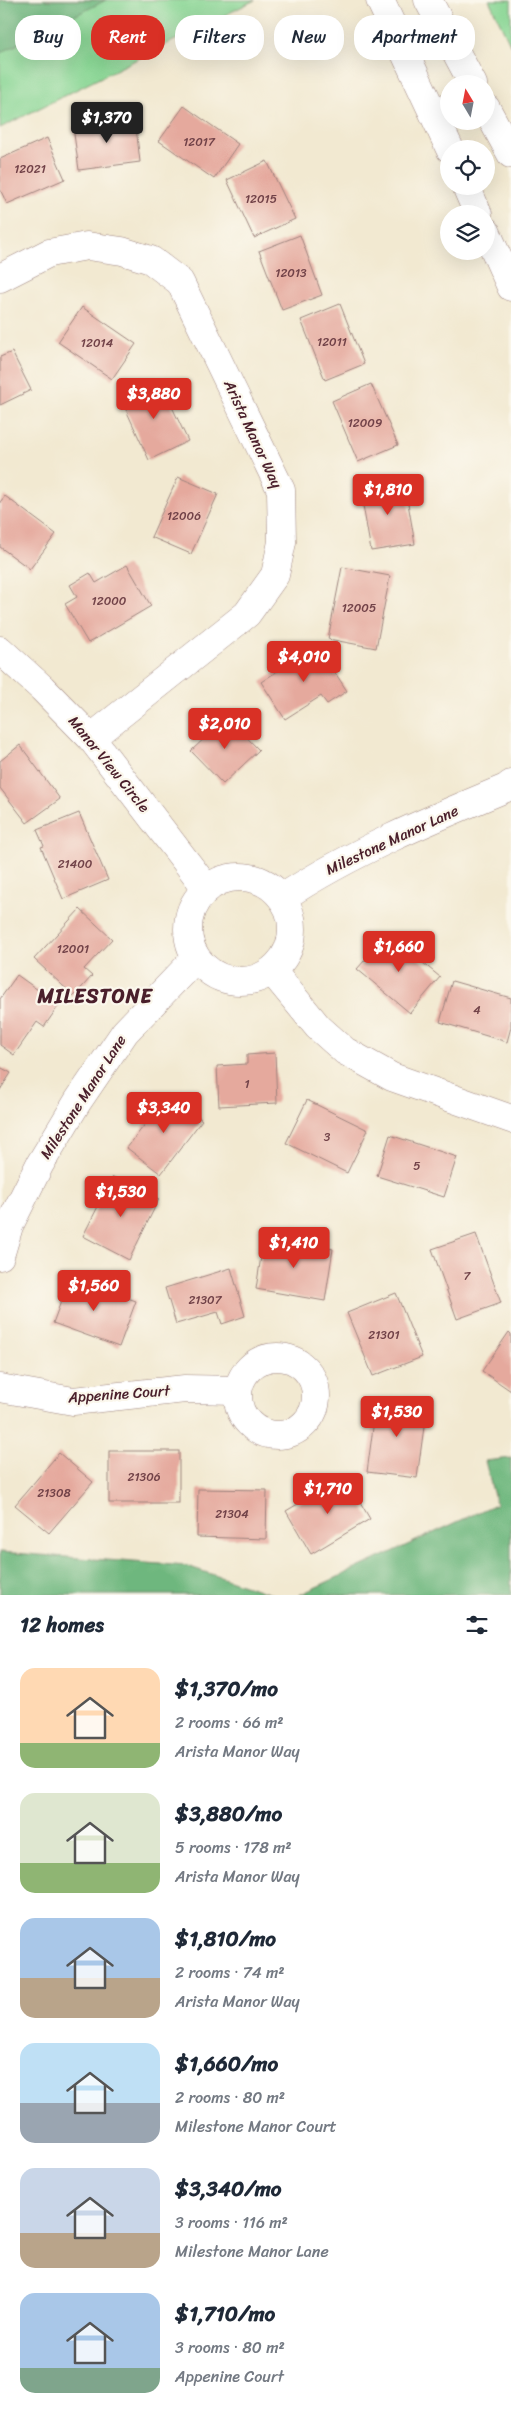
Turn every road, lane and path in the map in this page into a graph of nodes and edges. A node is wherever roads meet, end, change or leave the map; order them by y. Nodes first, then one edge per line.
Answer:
1 (380, 0) edge
2 (428, 0) edge
3 (468, 75) edge
4 (495, 125) edge
5 (446, 140) edge
6 (511, 154) edge
7 (495, 251) edge
8 (0, 278) edge
9 (511, 287) edge
10 (0, 650) edge
11 (91, 738) junction
12 (509, 787) edge
13 (207, 889) junction
14 (282, 898) junction
15 (196, 958) junction
16 (272, 971) junction
17 (511, 1119) edge
18 (0, 1256) edge
19 (0, 1388) edge
20 (238, 1390) dead end

1 - 5 street
2 - 3 street
4 - 6 street
7 - 9 street
8 - 11 street, Arista Manor Way
10 - 11 street, Manor View Circle
11 - 13 street, Manor View Circle
12 - 14 street, Milestone Manor Lane
13 - 14 street
13 - 15 street
14 - 16 street
15 - 16 street
15 - 18 street, Milestone Manor Lane
16 - 17 street
19 - 20 street, Appenine Court

